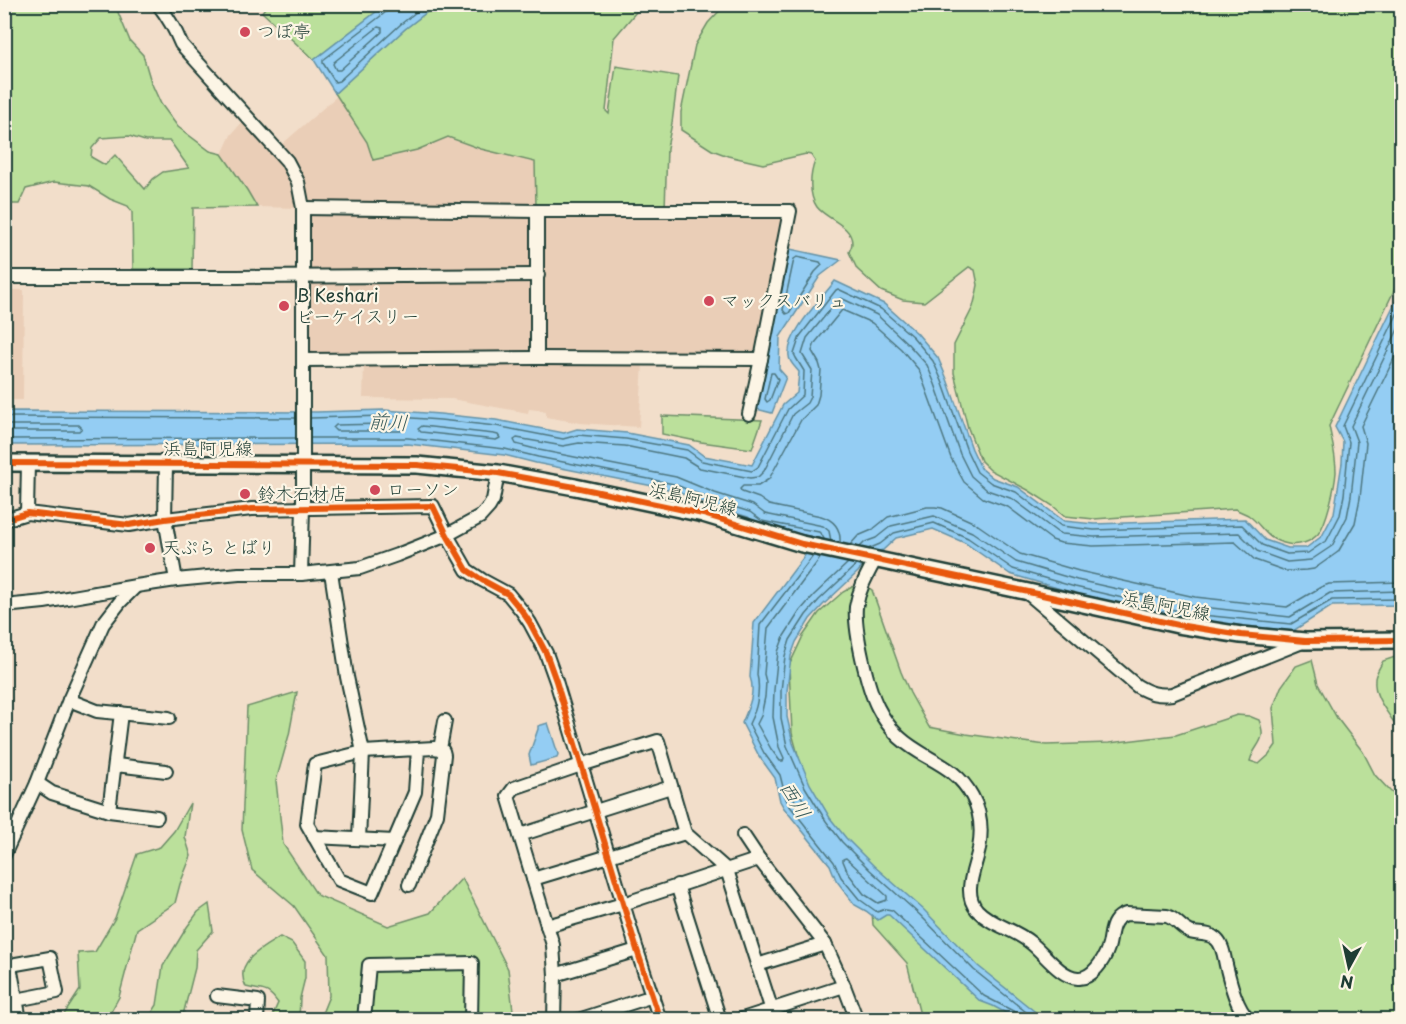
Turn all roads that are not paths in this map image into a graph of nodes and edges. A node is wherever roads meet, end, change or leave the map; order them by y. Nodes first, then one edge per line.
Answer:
1 (158, 4) edge
2 (303, 208) junction
3 (537, 212) junction
4 (538, 275) junction
5 (304, 276) junction
6 (4, 277) edge
7 (537, 358) junction
8 (761, 359) junction
9 (303, 360) junction
10 (749, 414) dead end
11 (303, 458) junction
12 (4, 463) edge
13 (28, 463) junction
14 (166, 464) junction
15 (498, 473) junction
16 (303, 508) junction
17 (27, 513) junction
18 (165, 519) junction
19 (4, 520) edge
20 (447, 535) junction
21 (872, 560) junction
22 (331, 572) junction
23 (301, 574) junction
24 (176, 580) junction
25 (136, 586) junction
26 (1024, 591) junction
27 (4, 606) edge
28 (1401, 640) edge
29 (1305, 641) junction
30 (69, 700) junction
31 (121, 713) junction
32 (169, 718) dead end
33 (445, 722) dead end
34 (440, 749) junction
35 (418, 750) junction
36 (363, 752) junction
37 (116, 765) junction
38 (581, 765) junction
39 (166, 771) dead end
40 (37, 783) junction
41 (671, 787) junction
42 (109, 811) junction
43 (594, 811) junction
44 (157, 817) dead end
45 (686, 833) junction
46 (520, 835) junction
47 (743, 835) dead end
48 (314, 837) junction
49 (359, 839) junction
50 (394, 841) junction
51 (4, 855) edge
52 (608, 856) junction
53 (759, 859) junction
54 (727, 870) junction
55 (533, 879) junction
56 (409, 885) dead end
57 (677, 885) junction
58 (623, 904) junction
59 (547, 926) junction
60 (825, 944) junction
61 (637, 950) junction
62 (757, 965) junction
63 (7, 966) edge
64 (555, 975) junction
65 (844, 986) junction
66 (217, 996) dead end
67 (653, 996) junction
68 (16, 1000) junction
69 (773, 1014) edge
70 (20, 1020) edge
71 (257, 1020) edge
72 (364, 1020) edge
73 (471, 1020) edge
74 (554, 1020) edge
75 (578, 1020) edge
76 (660, 1020) edge
77 (720, 1020) edge
78 (739, 1020) edge
79 (857, 1020) edge
80 (1249, 1020) edge

1 - 2 street
2 - 3 street
2 - 5 street
3 - 4 street
3 - 8 street
4 - 5 street
4 - 7 street
5 - 6 street
5 - 9 street
7 - 8 street
7 - 9 street
8 - 10 street
9 - 11 street
11 - 14 main road, 浜島阿児線
11 - 15 main road, 浜島阿児線
11 - 16 street
12 - 13 main road, 浜島阿児線
13 - 14 main road, 浜島阿児線
13 - 17 street
14 - 18 street
15 - 20 street
15 - 21 main road, 浜島阿児線
16 - 18 street
16 - 20 street
16 - 23 street
17 - 18 street
17 - 19 street
18 - 24 street
20 - 22 street
20 - 38 street
21 - 26 main road, 浜島阿児線
21 - 80 street
22 - 23 street
22 - 36 street
23 - 24 street
24 - 25 street
25 - 27 street
25 - 30 street
26 - 29 main road, 浜島阿児線
26 - 29 street
28 - 29 main road, 浜島阿児線
30 - 31 street
30 - 40 street
31 - 32 street
31 - 37 street
33 - 34 street
34 - 35 street
34 - 56 street
35 - 36 street
35 - 50 street
36 - 48 street
36 - 49 street
37 - 39 street
37 - 42 street
38 - 41 street
38 - 43 street
38 - 46 street
40 - 42 street
40 - 51 street
41 - 43 street
41 - 45 street
42 - 44 street
43 - 46 street
43 - 52 street
45 - 52 street
45 - 54 street
46 - 55 street
47 - 53 street
48 - 49 street
48 - 50 street
49 - 50 street
52 - 55 street
52 - 58 street
53 - 54 street
53 - 60 street
54 - 57 street
54 - 62 street
55 - 59 street
57 - 58 street
57 - 77 street
58 - 59 street
58 - 61 street
59 - 64 street
60 - 62 street
60 - 65 street
61 - 64 street
61 - 67 street
62 - 69 street
63 - 68 street
63 - 68 street
64 - 74 street
65 - 69 street
65 - 79 street
66 - 71 street
67 - 75 street
67 - 76 street
68 - 70 street
69 - 78 street
72 - 73 street

